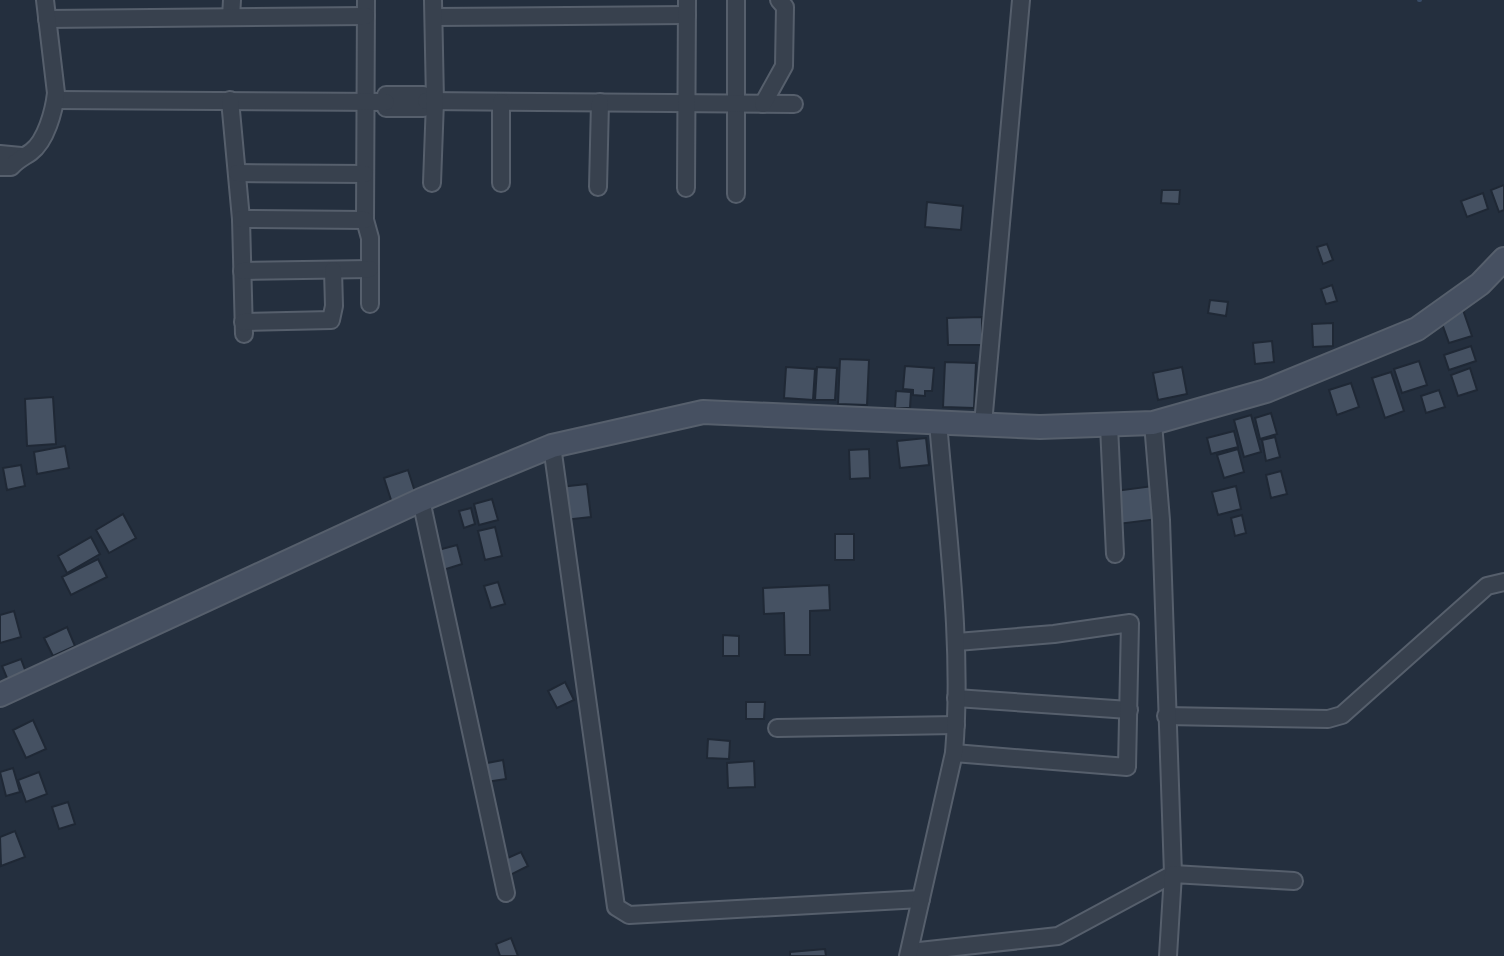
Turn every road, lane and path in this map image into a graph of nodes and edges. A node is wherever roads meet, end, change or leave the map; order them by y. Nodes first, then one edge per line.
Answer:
1 (45, 0) edge
2 (736, 0) edge
3 (779, 0) edge
4 (1021, 0) edge
5 (687, 7) edge
6 (366, 8) edge
7 (634, 8) edge
8 (232, 9) edge
9 (434, 9) edge
10 (47, 19) junction
11 (56, 100) junction
12 (230, 100) junction
13 (365, 101) junction
14 (430, 101) junction
15 (501, 102) junction
16 (600, 102) junction
17 (686, 103) junction
18 (736, 103) junction
19 (763, 104) junction
20 (794, 104) dead end
21 (0, 154) edge
22 (21, 156) junction
23 (0, 167) edge
24 (237, 173) junction
25 (365, 174) junction
26 (432, 183) dead end
27 (501, 183) dead end
28 (598, 187) dead end
29 (686, 188) dead end
30 (736, 194) dead end
31 (241, 219) junction
32 (365, 220) junction
33 (1504, 259) edge
34 (370, 269) junction
35 (333, 270) junction
36 (242, 271) junction
37 (370, 304) dead end
38 (938, 422) junction
39 (1153, 423) junction
40 (983, 424) junction
41 (1109, 426) junction
42 (552, 446) junction
43 (421, 500) junction
44 (1115, 554) dead end
45 (1504, 582) edge
46 (957, 642) junction
47 (0, 695) edge
48 (956, 698) junction
49 (1129, 710) junction
50 (1166, 716) junction
51 (956, 725) junction
52 (777, 728) dead end
53 (954, 753) junction
54 (1173, 874) junction
55 (1294, 881) dead end
56 (506, 893) dead end
57 (921, 899) junction
58 (909, 954) edge
59 (1168, 956) edge

1 - 10 street
2 - 18 street
3 - 19 street
4 - 40 street
5 - 7 street
5 - 17 street
6 - 8 street
6 - 13 street
7 - 9 street
8 - 10 street
9 - 14 street
10 - 11 street
11 - 12 street
11 - 22 street
12 - 13 street
12 - 24 street
13 - 14 street
13 - 25 street
14 - 15 street
14 - 26 street
15 - 16 street
15 - 27 street
16 - 17 street
16 - 28 street
17 - 18 street
17 - 29 street
18 - 19 street
18 - 30 street
19 - 20 street
21 - 22 street
22 - 23 street
24 - 25 street
24 - 31 street
25 - 32 street
31 - 32 street
31 - 36 street
32 - 34 street
33 - 39 street
34 - 35 street
34 - 37 street
35 - 36 street
35 - 36 street
38 - 40 street
38 - 42 street
38 - 46 street
39 - 41 street
39 - 50 street
40 - 41 street
41 - 44 street
42 - 43 street
42 - 57 street
43 - 47 street
43 - 56 street
45 - 50 street
46 - 48 street
46 - 49 street
48 - 49 street
48 - 51 street
49 - 53 street
50 - 54 street
51 - 52 street
51 - 53 street
53 - 57 street
54 - 55 street
54 - 58 street
54 - 59 street
57 - 58 street

